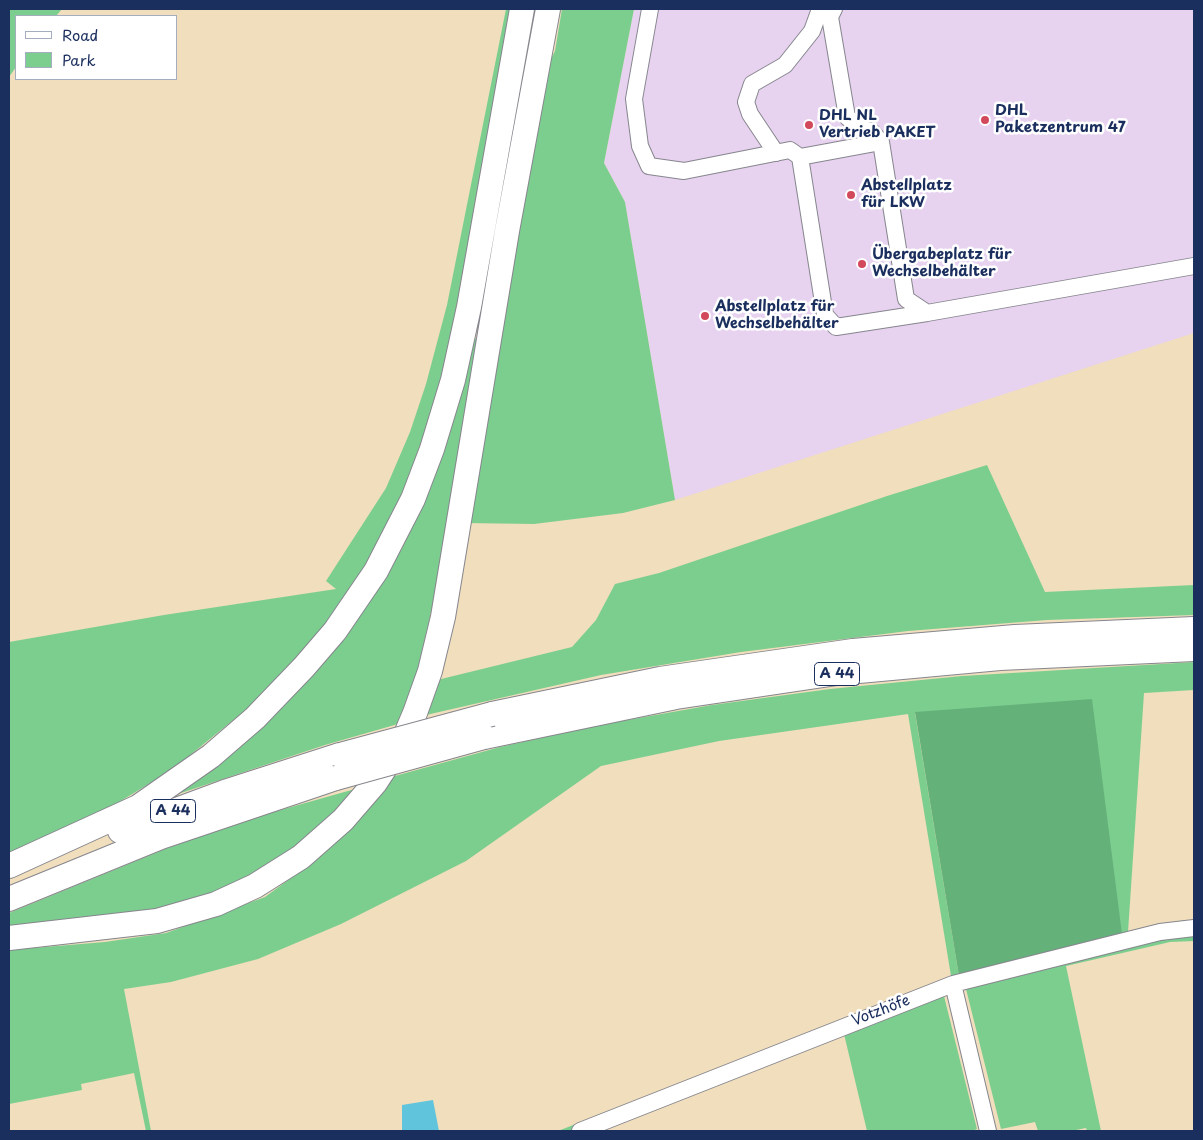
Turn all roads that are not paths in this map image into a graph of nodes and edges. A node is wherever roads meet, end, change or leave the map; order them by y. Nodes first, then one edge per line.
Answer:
1 (522, 9) edge
2 (548, 9) edge
3 (650, 9) edge
4 (820, 9) edge
5 (834, 9) edge
6 (881, 142) junction
7 (776, 153) junction
8 (800, 156) junction
9 (1194, 266) edge
10 (927, 312) junction
11 (1194, 628) edge
12 (1194, 649) edge
13 (9, 866) edge
14 (9, 877) edge
15 (9, 899) edge
16 (1194, 928) edge
17 (9, 938) edge
18 (953, 984) junction
19 (580, 1131) edge
20 (988, 1131) edge

1 - 13 highway
2 - 17 highway
3 - 7 street
4 - 7 street
5 - 6 street
6 - 8 street
6 - 10 street
7 - 8 street
8 - 10 street
9 - 10 street
11 - 14 highway, A 44, bridge
12 - 15 highway, A 44, bridge
16 - 18 street, Votzhöfe
18 - 19 street, Votzhöfe
18 - 20 street

